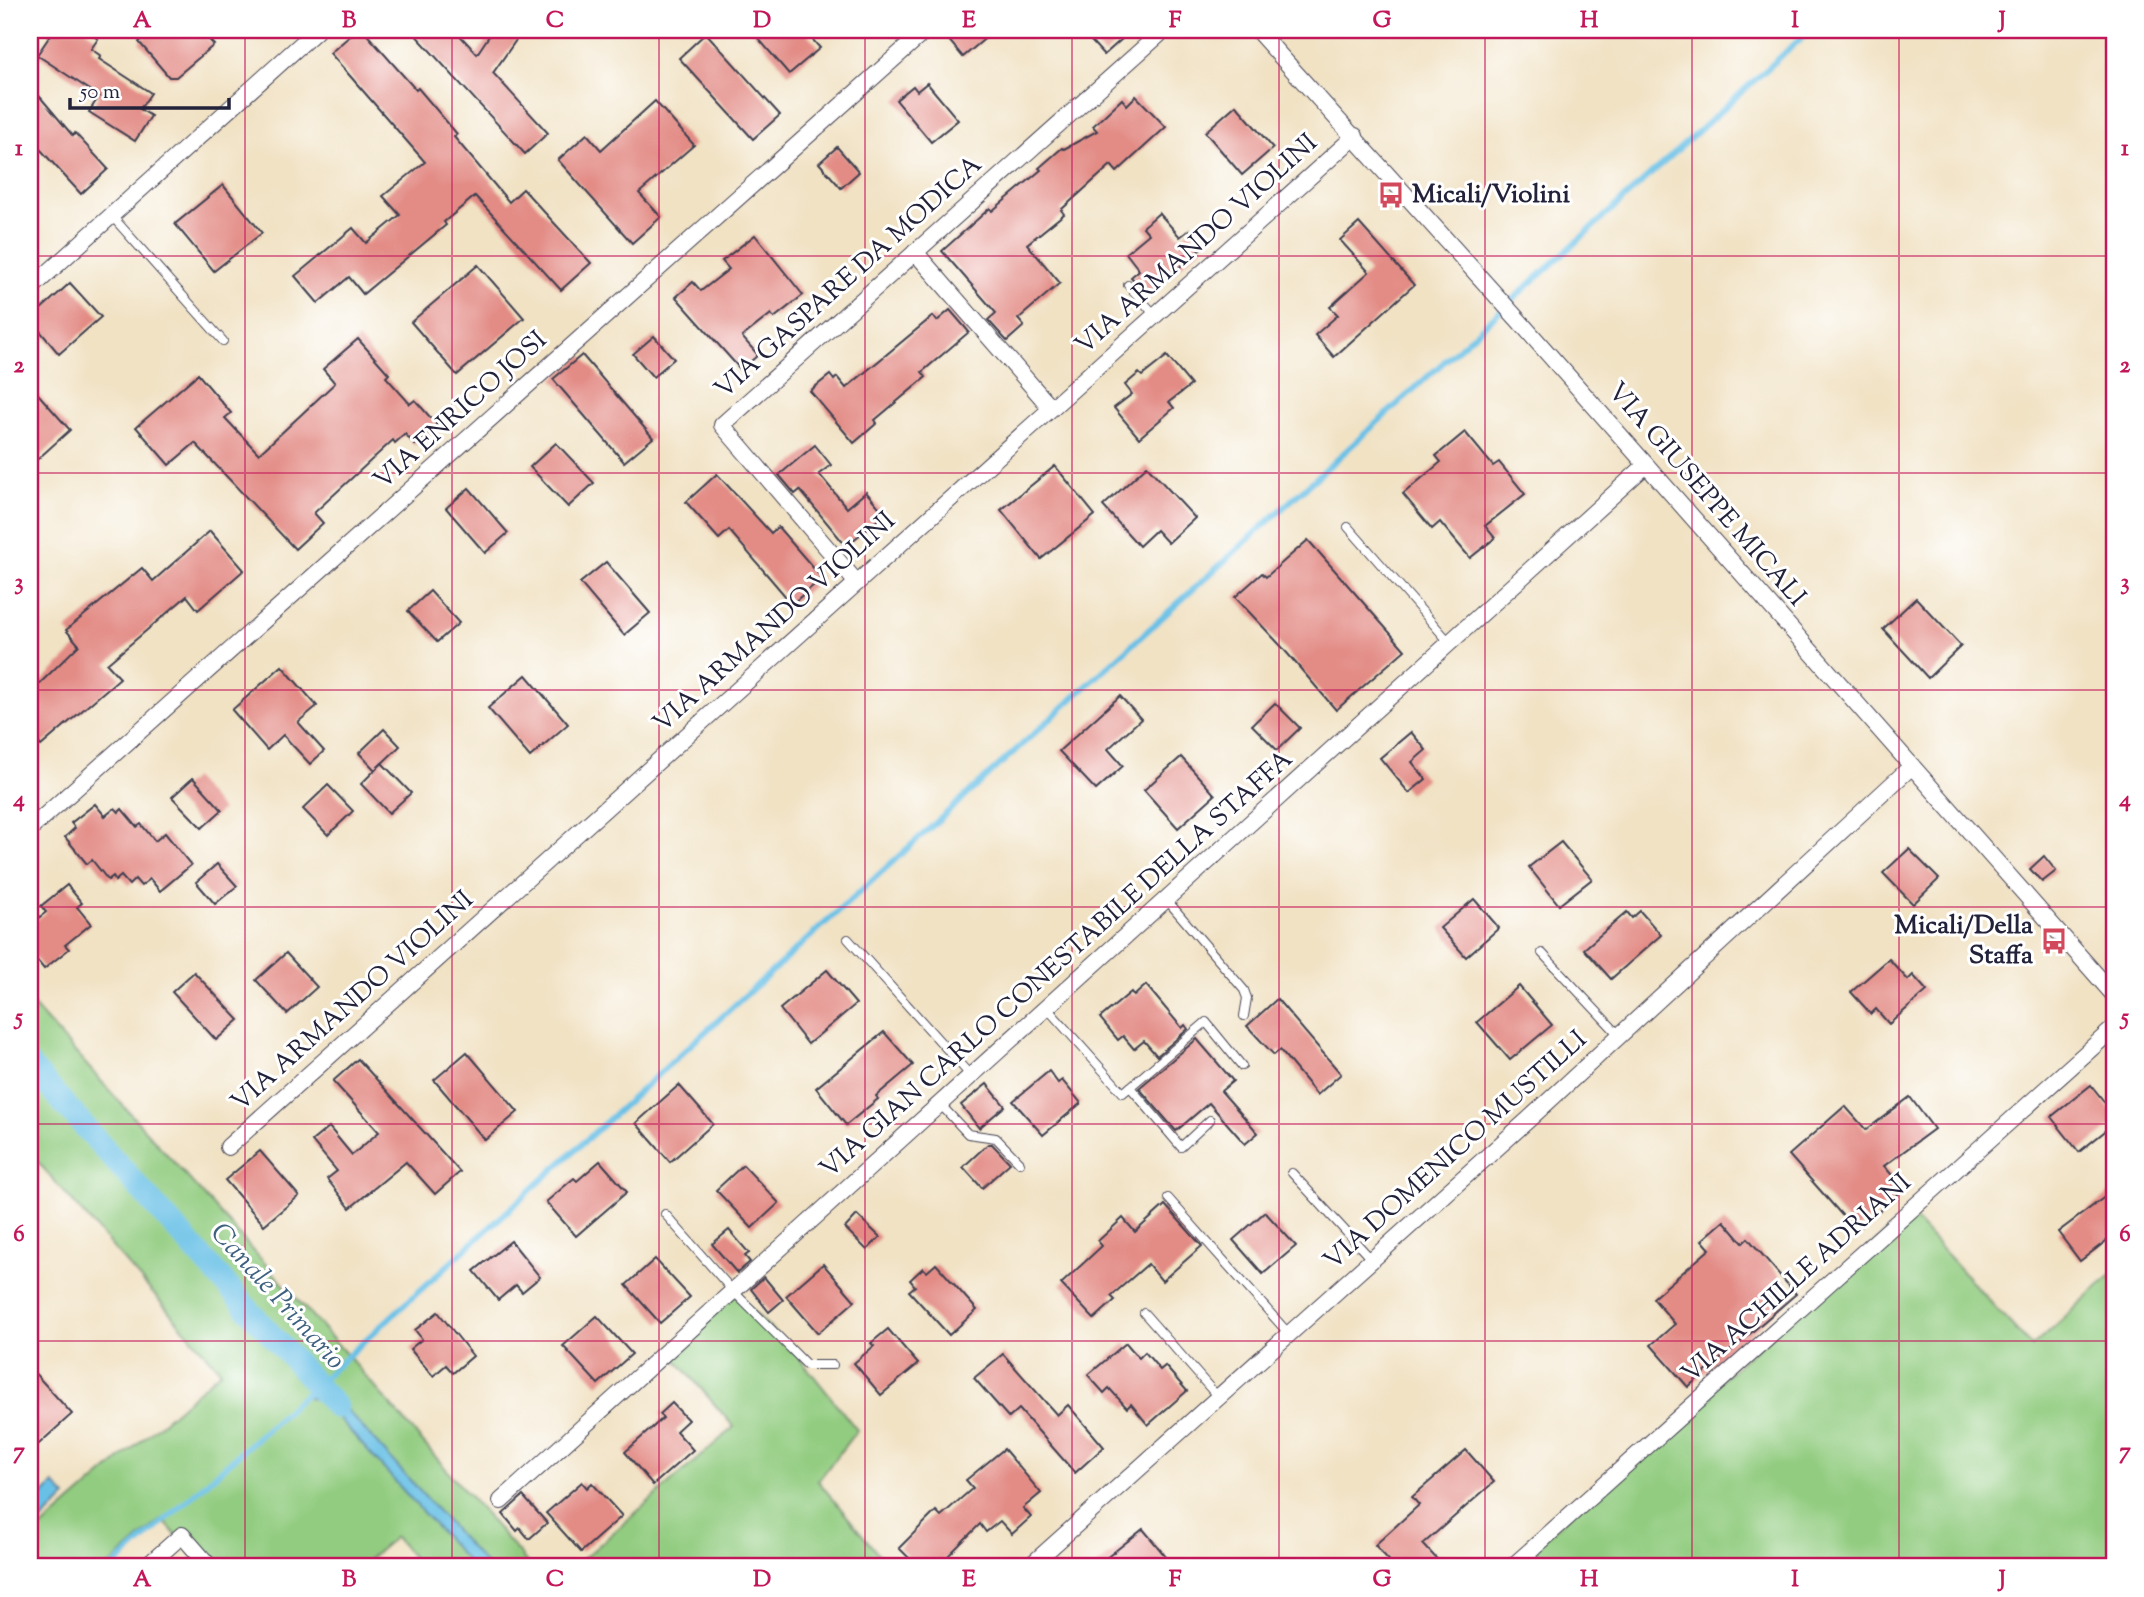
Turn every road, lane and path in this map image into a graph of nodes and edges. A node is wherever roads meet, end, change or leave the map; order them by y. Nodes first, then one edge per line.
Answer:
1 (317, 30) edge
2 (926, 30) edge
3 (1164, 30) edge
4 (1258, 30) edge
5 (1355, 136) junction
6 (111, 215) junction
7 (915, 252) junction
8 (1128, 285) dead end
9 (30, 289) edge
10 (1155, 315) junction
11 (223, 341) dead end
12 (1051, 408) junction
13 (1646, 465) junction
14 (1348, 527) dead end
15 (857, 583) junction
16 (1450, 643) junction
17 (1912, 765) junction
18 (30, 829) edge
19 (1167, 899) junction
20 (848, 939) dead end
21 (1542, 953) dead end
22 (2114, 995) edge
23 (1046, 1007) junction
24 (1244, 1016) dead end
25 (2114, 1028) edge
26 (1620, 1036) junction
27 (1242, 1066) dead end
28 (971, 1076) junction
29 (1130, 1087) junction
30 (940, 1104) junction
31 (1210, 1121) dead end
32 (228, 1147) dead end
33 (1020, 1163) dead end
34 (1292, 1173) dead end
35 (1168, 1198) dead end
36 (665, 1214) dead end
37 (1372, 1260) junction
38 (733, 1291) junction
39 (1144, 1313) dead end
40 (1289, 1334) junction
41 (833, 1365) dead end
42 (1218, 1396) junction
43 (500, 1501) dead end
44 (146, 1567) edge
45 (210, 1567) edge
46 (1029, 1567) edge
47 (1512, 1567) edge

1 - 6 street
2 - 18 street, VIA ENRICO JOSI
3 - 7 street, VIA GASPARE DA MODICA
4 - 5 street, VIA GIUSEPPE MICALI
5 - 10 street, VIA ARMANDO VIOLINI
5 - 13 street, VIA GIUSEPPE MICALI
6 - 9 street
6 - 11 lane
7 - 12 street
7 - 15 street, VIA GASPARE DA MODICA
8 - 10 lane
10 - 12 street, VIA ARMANDO VIOLINI
12 - 15 street, VIA ARMANDO VIOLINI
13 - 16 street, VIA GIAN CARLO CONESTABILE DELLA STAFFA
13 - 17 street, VIA GIUSEPPE MICALI
14 - 16 lane
15 - 32 street, VIA ARMANDO VIOLINI
16 - 19 street, VIA GIAN CARLO CONESTABILE DELLA STAFFA
17 - 22 street, VIA GIUSEPPE MICALI
17 - 26 street, VIA DOMENICO MUSTILLI
19 - 23 street, VIA GIAN CARLO CONESTABILE DELLA STAFFA
19 - 24 lane
20 - 28 lane
21 - 26 lane
23 - 28 street, VIA GIAN CARLO CONESTABILE DELLA STAFFA
23 - 29 lane
25 - 47 street, VIA ACHILLE ADRIANI
26 - 37 street, VIA DOMENICO MUSTILLI
27 - 29 lane
28 - 30 street, VIA GIAN CARLO CONESTABILE DELLA STAFFA
29 - 31 lane
30 - 33 lane
30 - 38 street, VIA GIAN CARLO CONESTABILE DELLA STAFFA
34 - 37 lane
35 - 40 lane
36 - 38 lane
37 - 40 street, VIA DOMENICO MUSTILLI
38 - 41 lane
38 - 43 street, VIA GIAN CARLO CONESTABILE DELLA STAFFA
39 - 42 lane
40 - 42 street, VIA DOMENICO MUSTILLI
42 - 46 street, VIA DOMENICO MUSTILLI
44 - 45 street

